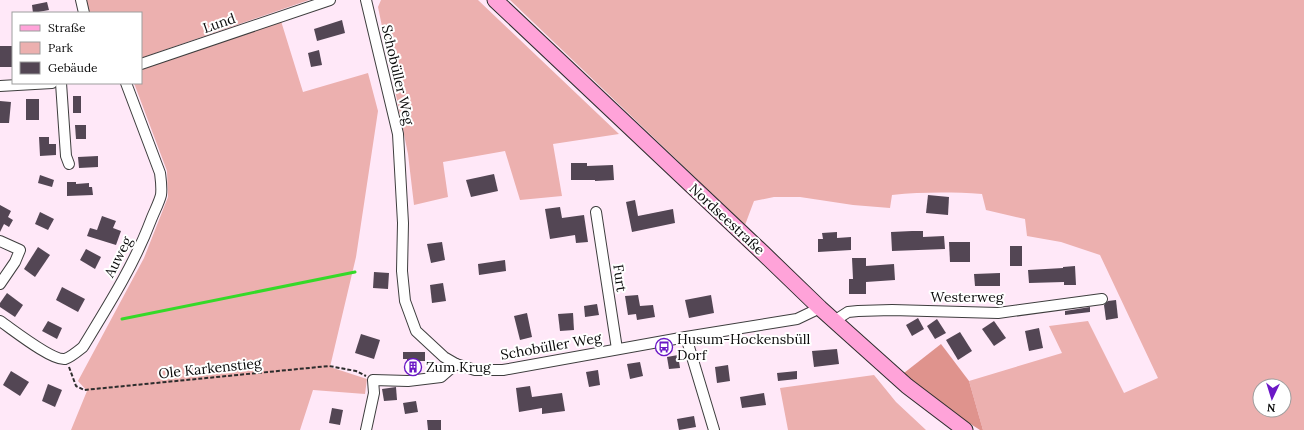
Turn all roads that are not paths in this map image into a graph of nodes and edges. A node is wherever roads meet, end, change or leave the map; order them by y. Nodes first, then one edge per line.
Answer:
1 (81, 0) edge
2 (330, 0) edge
3 (366, 0) edge
4 (495, 0) edge
5 (84, 12) edge
6 (142, 64) edge
7 (35, 84) edge
8 (61, 84) edge
9 (126, 84) edge
10 (0, 86) edge
11 (69, 164) dead end
12 (596, 212) dead end
13 (0, 241) edge
14 (0, 284) edge
15 (1102, 299) dead end
16 (820, 308) junction
17 (0, 321) edge
18 (834, 321) junction
19 (686, 337) junction
20 (617, 349) junction
21 (456, 364) junction
22 (366, 430) edge
23 (714, 430) edge
24 (965, 430) edge

1 - 5 street
2 - 6 street, Lund
3 - 21 street, Schobüller Weg
4 - 16 main road, Nordseestraße
7 - 10 street
8 - 11 street
9 - 17 street, Auweg
12 - 20 street, Furt
13 - 14 street
15 - 18 street, Westerweg
16 - 18 main road, Nordseestraße
16 - 19 street, Schobüller Weg
18 - 24 main road, Nordseestraße
19 - 20 street, Schobüller Weg
19 - 23 street
20 - 21 street, Schobüller Weg
21 - 22 street

